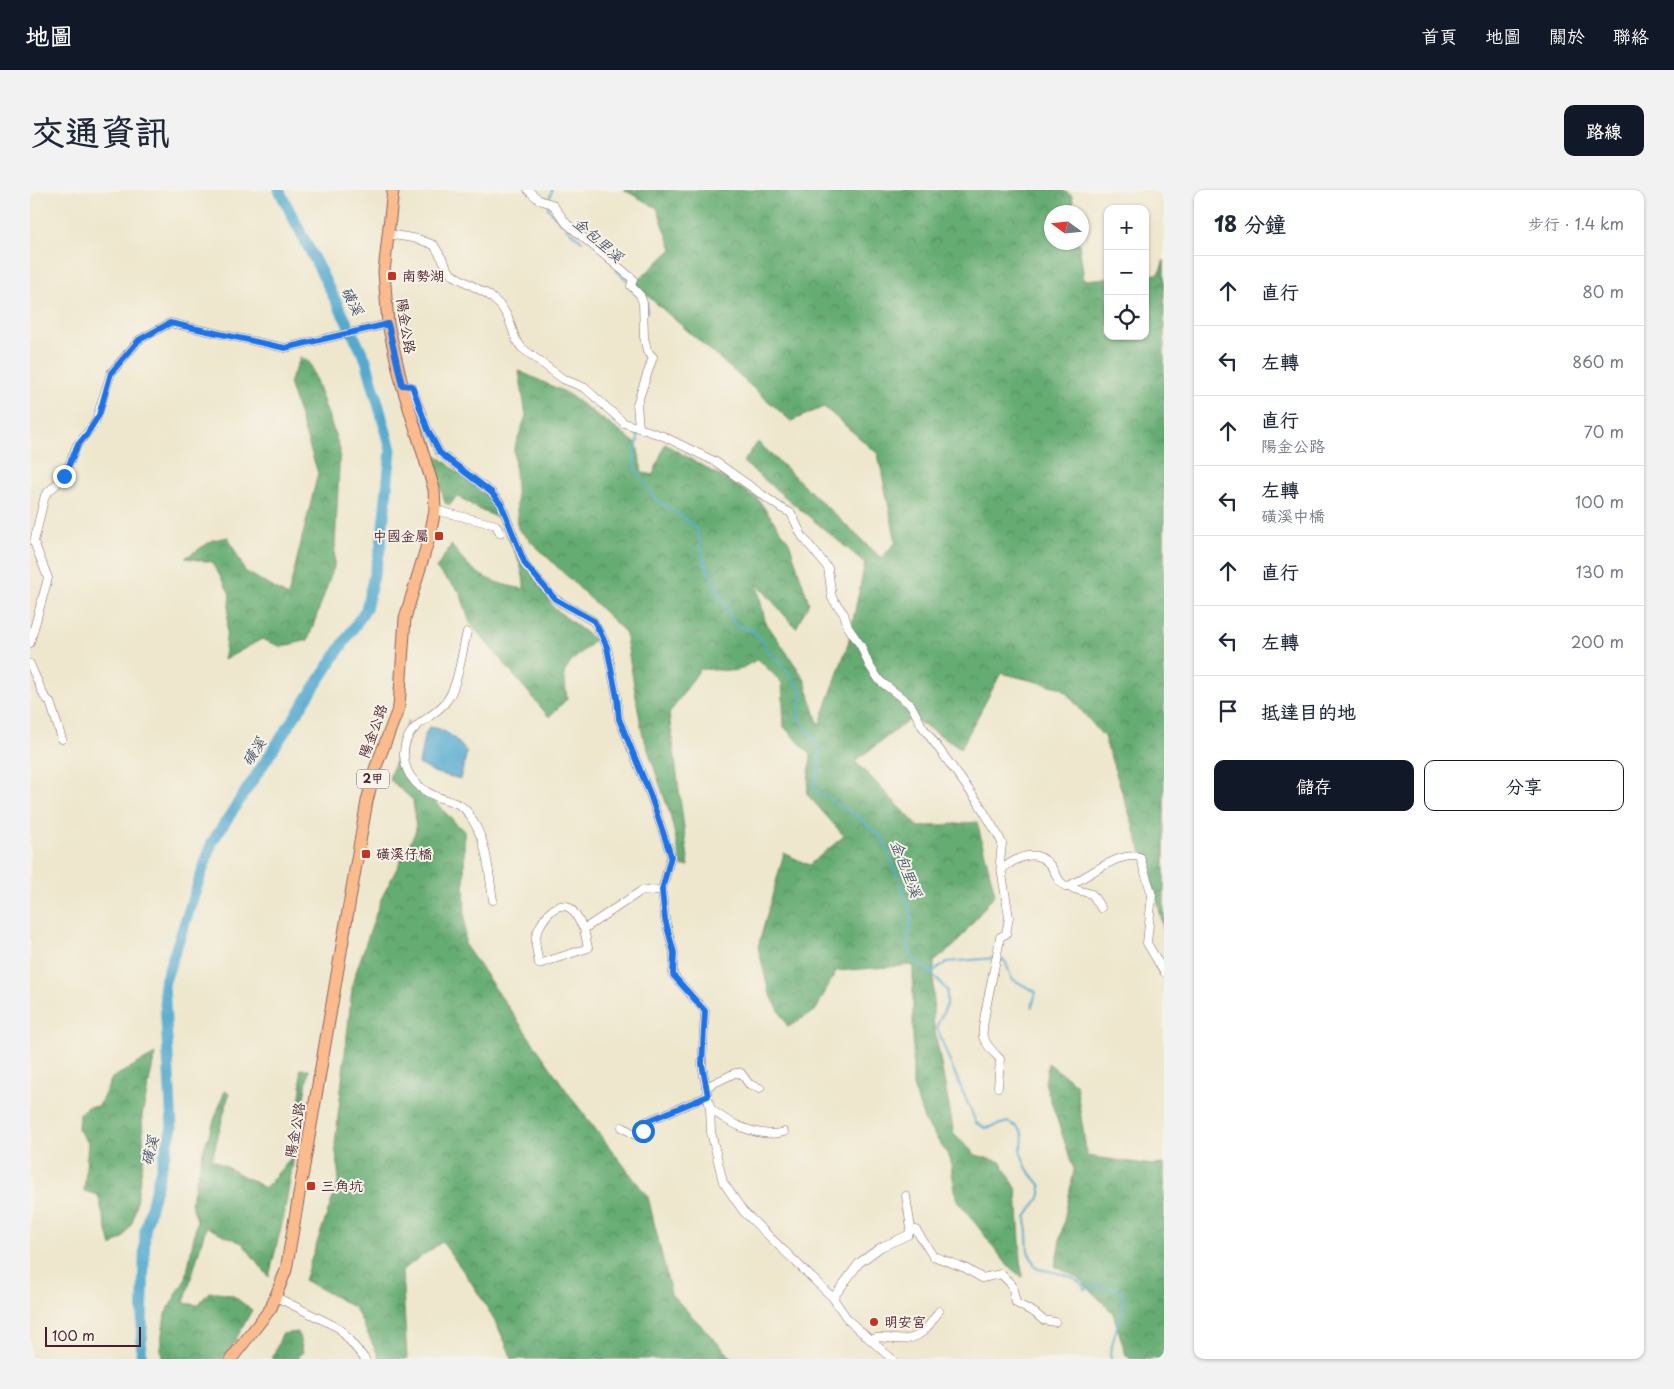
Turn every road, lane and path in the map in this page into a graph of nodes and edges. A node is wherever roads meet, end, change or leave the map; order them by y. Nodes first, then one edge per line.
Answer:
1 (393, 190) edge
2 (528, 190) edge
3 (388, 234) junction
4 (388, 324) junction
5 (402, 385) junction
6 (636, 427) junction
7 (435, 510) junction
8 (500, 533) dead end
9 (467, 632) dead end
10 (30, 644) edge
11 (30, 664) edge
12 (62, 739) dead end
13 (1002, 869) junction
14 (1067, 887) junction
15 (662, 890) junction
16 (494, 900) dead end
17 (1101, 908) dead end
18 (584, 929) junction
19 (1164, 972) edge
20 (706, 1087) junction
21 (998, 1087) dead end
22 (760, 1088) dead end
23 (708, 1096) junction
24 (710, 1108) junction
25 (622, 1127) dead end
26 (784, 1132) dead end
27 (906, 1196) dead end
28 (911, 1229) junction
29 (276, 1297) junction
30 (833, 1298) junction
31 (939, 1311) dead end
32 (1055, 1322) dead end
33 (872, 1339) junction
34 (231, 1359) edge
35 (365, 1359) edge
36 (892, 1359) edge

1 - 3 main road, 陽金公路 / 2甲
2 - 6 street
3 - 4 main road, 陽金公路 / 2甲
3 - 6 street
4 - 5 main road, 陽金公路 / 2甲
4 - 10 street
5 - 7 main road, 陽金公路 / 2甲
5 - 15 street
6 - 13 street
7 - 8 street
7 - 29 main road, 陽金公路 / 2甲
9 - 16 street
11 - 12 street
13 - 14 street
13 - 21 street
14 - 17 street
14 - 19 street
15 - 18 street
15 - 20 street
18 - 18 street
20 - 22 street
20 - 23 street
23 - 24 street
23 - 25 street
24 - 26 street
24 - 30 street
27 - 28 street
28 - 30 street
28 - 32 street
29 - 34 main road, 陽金公路 / 2甲
29 - 35 street
30 - 33 street
31 - 33 street
33 - 36 street

